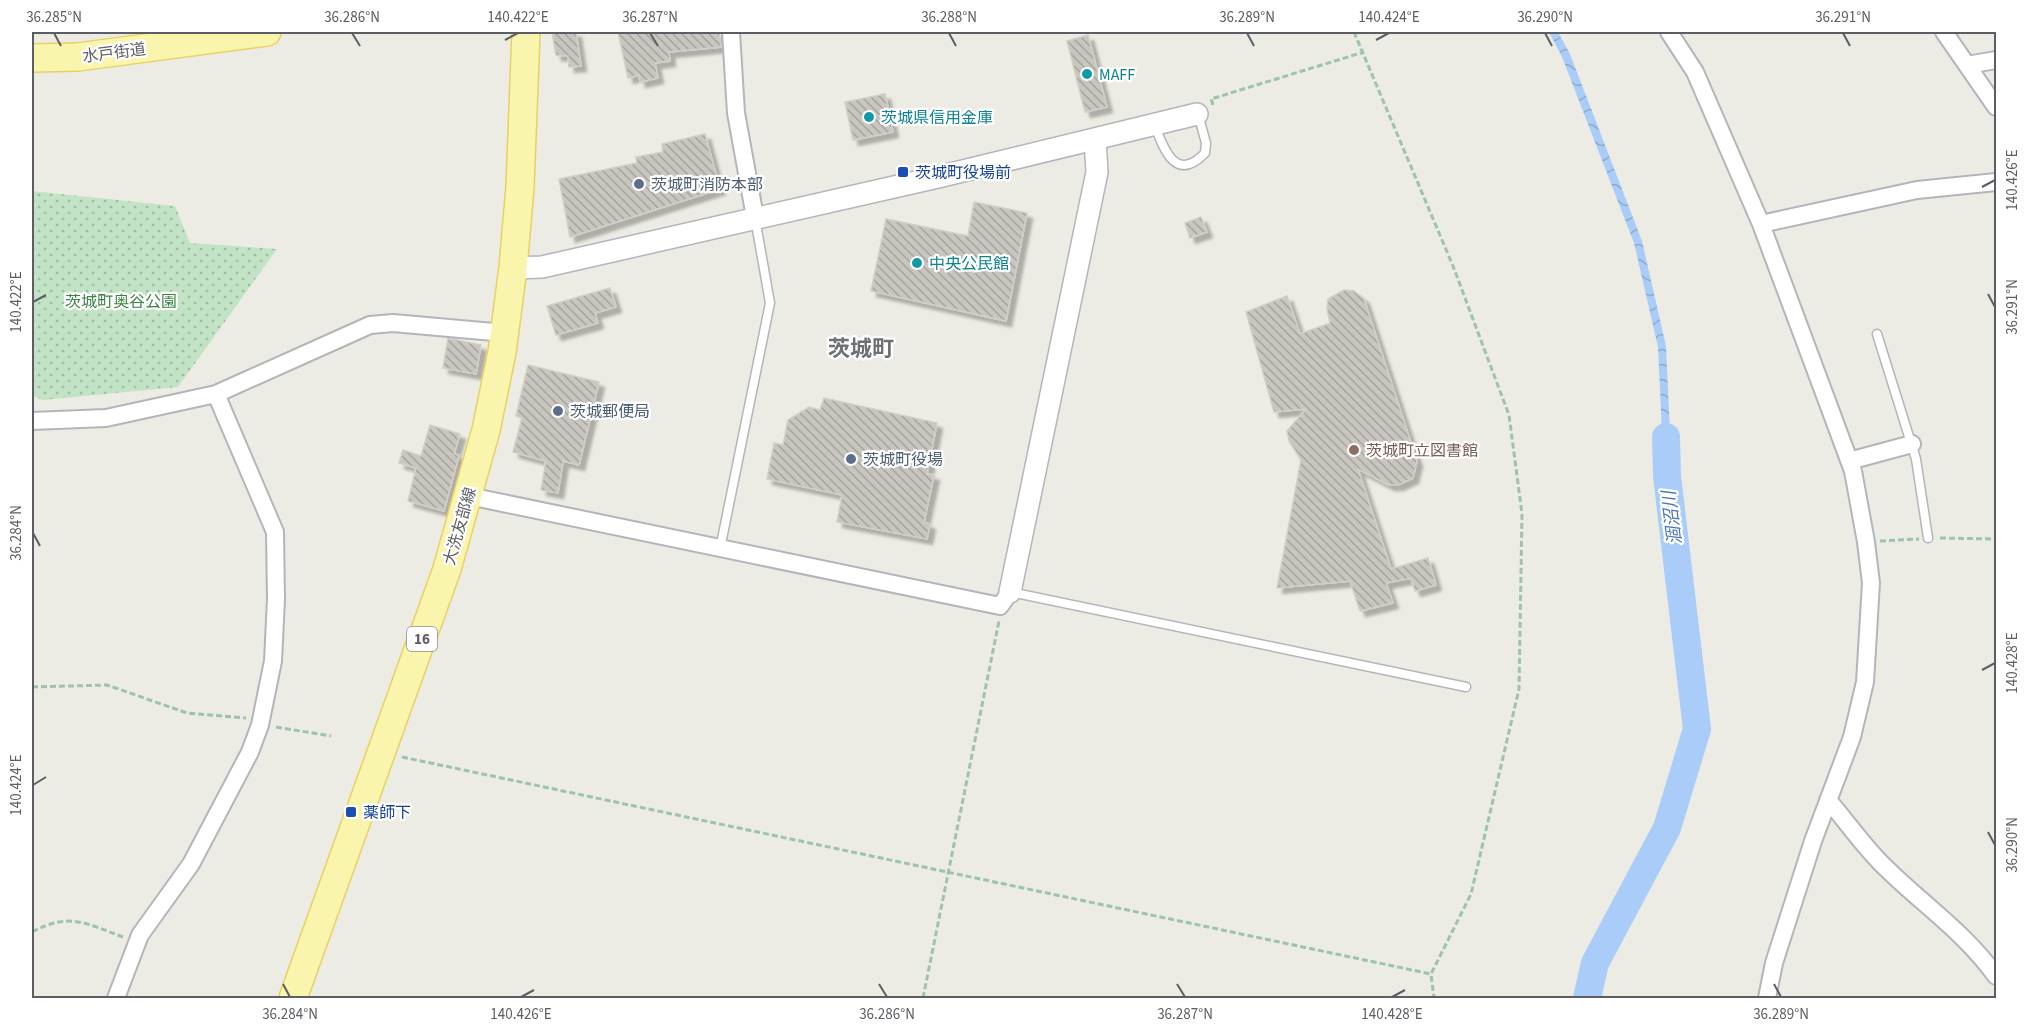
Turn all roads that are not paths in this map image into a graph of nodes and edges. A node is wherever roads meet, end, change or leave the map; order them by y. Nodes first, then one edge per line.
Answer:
1 (267, 32) edge
2 (526, 32) edge
3 (731, 32) edge
4 (1669, 32) edge
5 (1944, 32) edge
6 (32, 58) edge
7 (1996, 60) edge
8 (1967, 65) junction
9 (1996, 107) edge
10 (1197, 114) joint
11 (1155, 125) junction
12 (1095, 140) junction
13 (1996, 182) edge
14 (755, 217) junction
15 (1761, 224) junction
16 (513, 268) junction
17 (505, 333) junction
18 (1877, 334) dead end
19 (216, 394) junction
20 (32, 422) edge
21 (1912, 444) junction
22 (1849, 461) junction
23 (469, 496) junction
24 (1928, 538) dead end
25 (720, 549) junction
26 (1005, 599) junction
27 (1466, 687) dead end
28 (1828, 800) junction
29 (1996, 976) edge
30 (116, 999) edge
31 (293, 999) edge
32 (1767, 999) edge

1 - 6 main road, 水戸街道
2 - 16 main road, 大洗友部線 / 16
3 - 14 street
4 - 15 street
5 - 8 street
7 - 8 street
8 - 9 street
10 - 11 street
10 - 11 lane
11 - 12 street
12 - 14 street
12 - 26 street
13 - 15 street
14 - 16 street
14 - 25 lane
15 - 22 street
16 - 17 main road, 大洗友部線 / 16
17 - 19 street
17 - 23 main road, 大洗友部線 / 16
18 - 21 lane
19 - 20 street
19 - 30 street
21 - 22 street
21 - 24 lane
22 - 28 street
23 - 25 street
23 - 31 main road, 大洗友部線 / 16
25 - 26 street
26 - 27 lane
28 - 29 street
28 - 32 street

